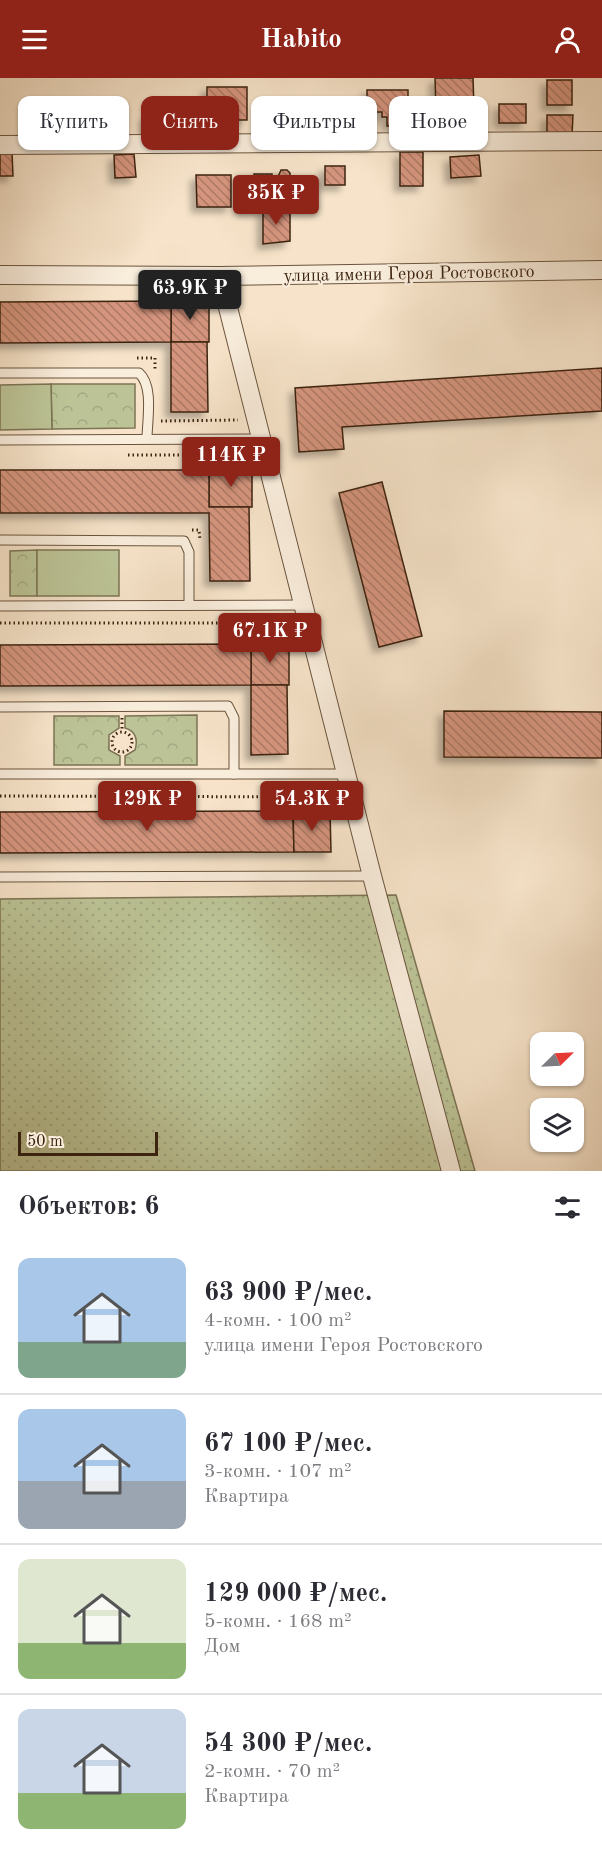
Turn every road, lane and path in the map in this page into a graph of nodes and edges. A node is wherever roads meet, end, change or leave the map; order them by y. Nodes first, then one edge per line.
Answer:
1 (602, 141) edge
2 (0, 145) edge
3 (602, 270) edge
4 (0, 275) edge
5 (220, 276) junction
6 (0, 373) edge
7 (147, 439) junction
8 (256, 439) junction
9 (0, 440) edge
10 (123, 455) dead end
11 (0, 540) edge
12 (297, 605) junction
13 (0, 606) edge
14 (189, 606) junction
15 (0, 623) edge
16 (0, 706) edge
17 (122, 753) joint
18 (0, 774) edge
19 (234, 774) junction
20 (340, 774) junction
21 (0, 796) edge
22 (372, 876) junction
23 (0, 877) edge
24 (451, 1171) edge

1 - 2 street
3 - 5 street, улица имени Героя Ростовского
4 - 5 street, улица имени Героя Ростовского
5 - 8 street
6 - 7 lane
7 - 8 lane
7 - 9 lane
8 - 10 path
8 - 12 street
11 - 14 lane
12 - 14 lane
12 - 15 path
12 - 20 street
13 - 14 lane
16 - 19 lane
17 - 17 path
18 - 19 lane
19 - 20 lane
20 - 21 path
20 - 22 street
22 - 23 lane
22 - 24 street

